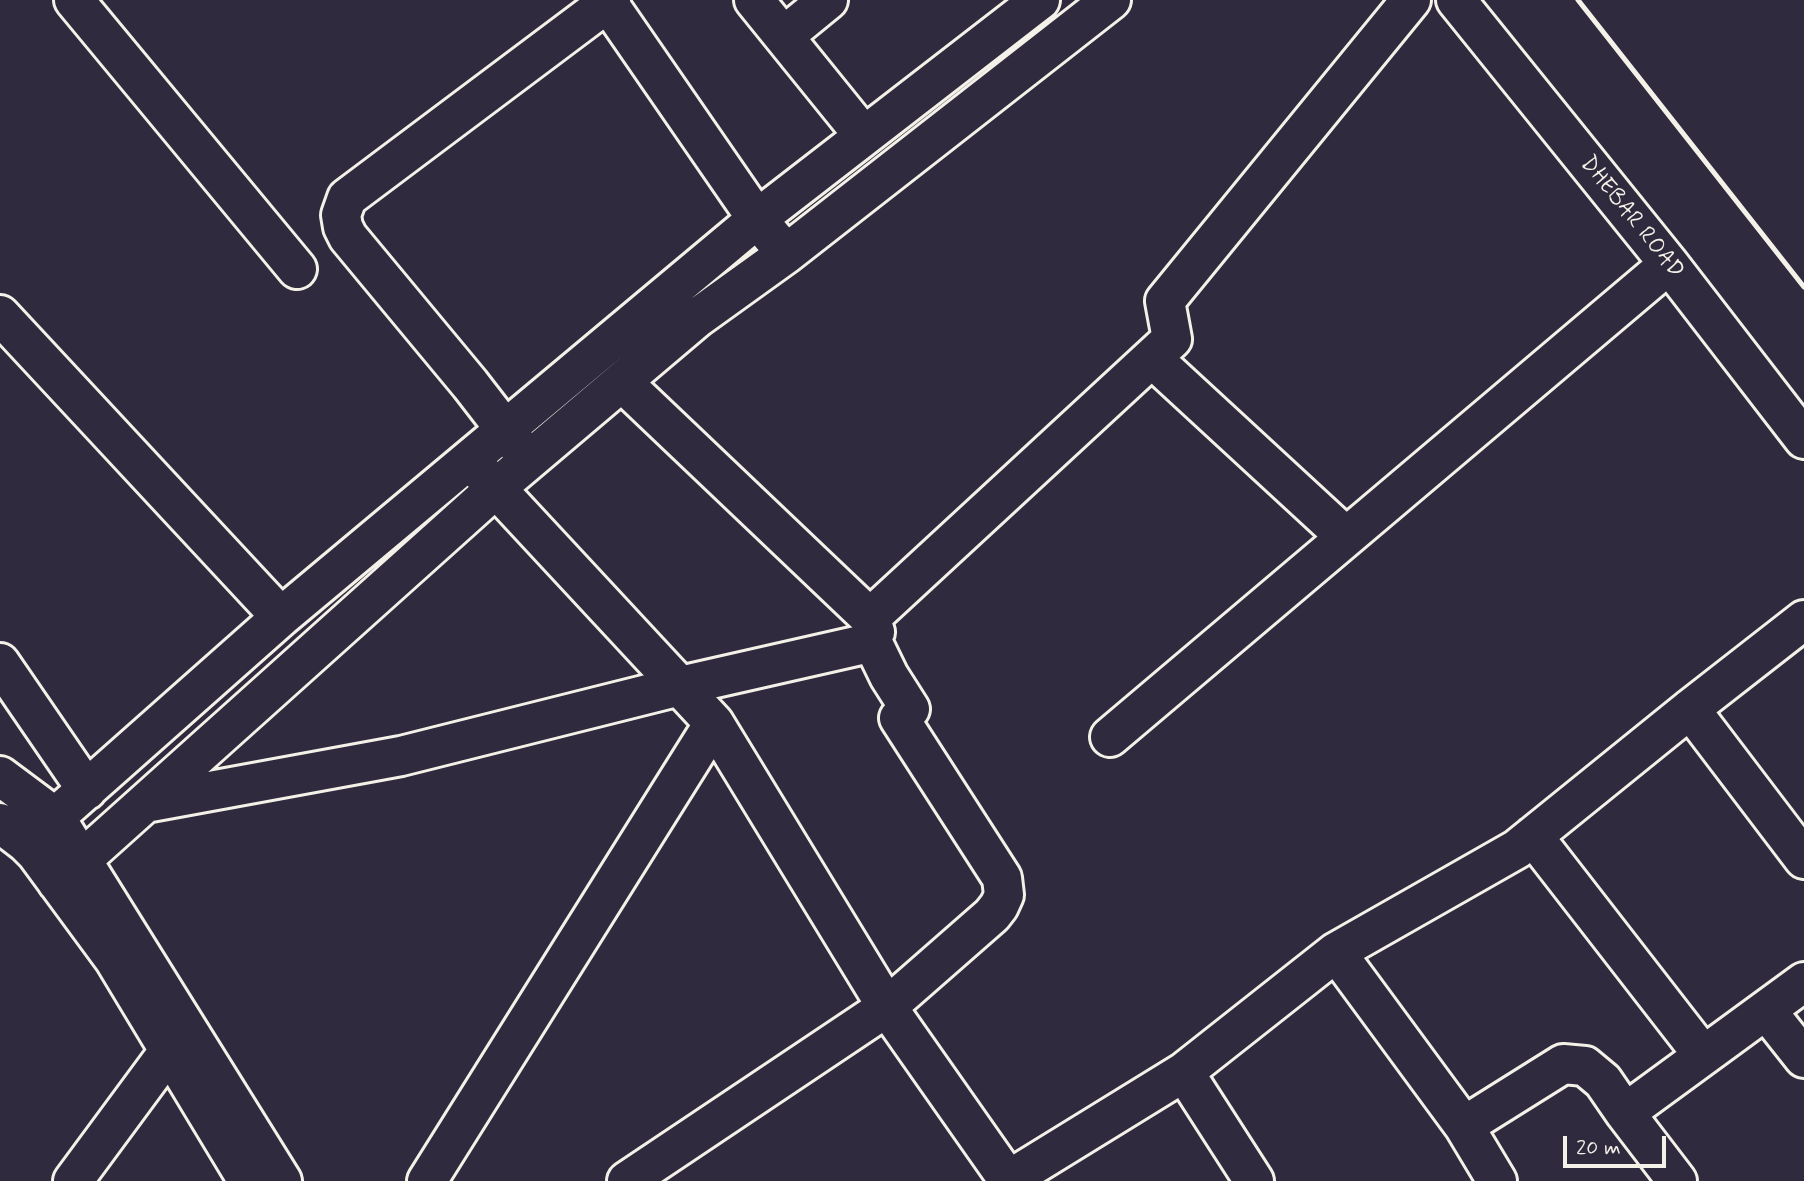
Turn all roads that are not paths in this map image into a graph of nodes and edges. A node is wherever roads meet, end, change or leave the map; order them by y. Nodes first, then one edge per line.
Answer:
1 (74, 0) edge
2 (754, 0) edge
3 (828, 0) edge
4 (1040, 0) edge
5 (1111, 0) edge
6 (1411, 0) edge
7 (1456, 0) edge
8 (608, 1) edge
9 (784, 36) junction
10 (864, 136) junction
11 (757, 219) junction
12 (786, 254) junction
13 (1669, 264) junction
14 (297, 269) dead end
15 (0, 315) edge
16 (1166, 371) dead end
17 (622, 382) junction
18 (505, 430) junction
19 (1804, 439) edge
20 (470, 459) junction
21 (529, 460) junction
22 (495, 489) junction
23 (1346, 537) junction
24 (281, 617) junction
25 (1804, 620) edge
26 (870, 628) junction
27 (0, 663) edge
28 (680, 686) junction
29 (1690, 709) junction
30 (715, 723) junction
31 (1110, 737) dead end
32 (0, 776) edge
33 (144, 803) junction
34 (71, 804) junction
35 (13, 833) edge
36 (1533, 836) junction
37 (1804, 859) edge
38 (69, 870) junction
39 (1336, 953) junction
40 (1804, 982) edge
41 (887, 1007) junction
42 (1766, 1010) junction
43 (177, 1039) junction
44 (1703, 1055) junction
45 (1804, 1058) edge
46 (1185, 1072) junction
47 (1625, 1113) junction
48 (1464, 1126) junction
49 (73, 1181) edge
50 (248, 1181) edge
51 (282, 1181) edge
52 (427, 1181) edge
53 (627, 1181) edge
54 (1008, 1181) edge
55 (1254, 1181) edge
56 (1497, 1181) edge
57 (1677, 1181) edge

1 - 14 street
2 - 9 street
3 - 9 street
4 - 10 street
5 - 12 street
6 - 26 street
7 - 13 street, DHEBAR ROAD
8 - 11 street
8 - 18 street
9 - 10 street
10 - 11 street
11 - 12 street
11 - 18 street
12 - 17 street
13 - 19 street, DHEBAR ROAD
13 - 23 street
15 - 24 street
16 - 23 street
17 - 21 street
17 - 26 street
18 - 20 street
18 - 21 street
20 - 22 street
20 - 24 street
21 - 22 street
22 - 28 street
22 - 33 street
23 - 31 street
24 - 34 street
25 - 29 street
26 - 28 street
26 - 41 street
27 - 34 street
28 - 30 street
28 - 33 street
29 - 36 street
29 - 37 street
30 - 41 street
30 - 52 street
32 - 34 street
33 - 34 street
33 - 38 street
34 - 35 street
34 - 38 street
35 - 38 street
36 - 39 street
36 - 44 street
38 - 43 street
39 - 46 street
39 - 48 street
40 - 42 street
41 - 53 street
41 - 54 street
42 - 44 street
42 - 45 street
43 - 49 street
43 - 50 street
43 - 51 street
44 - 47 street
46 - 54 street
46 - 55 street
47 - 48 street
47 - 57 street
48 - 56 street

